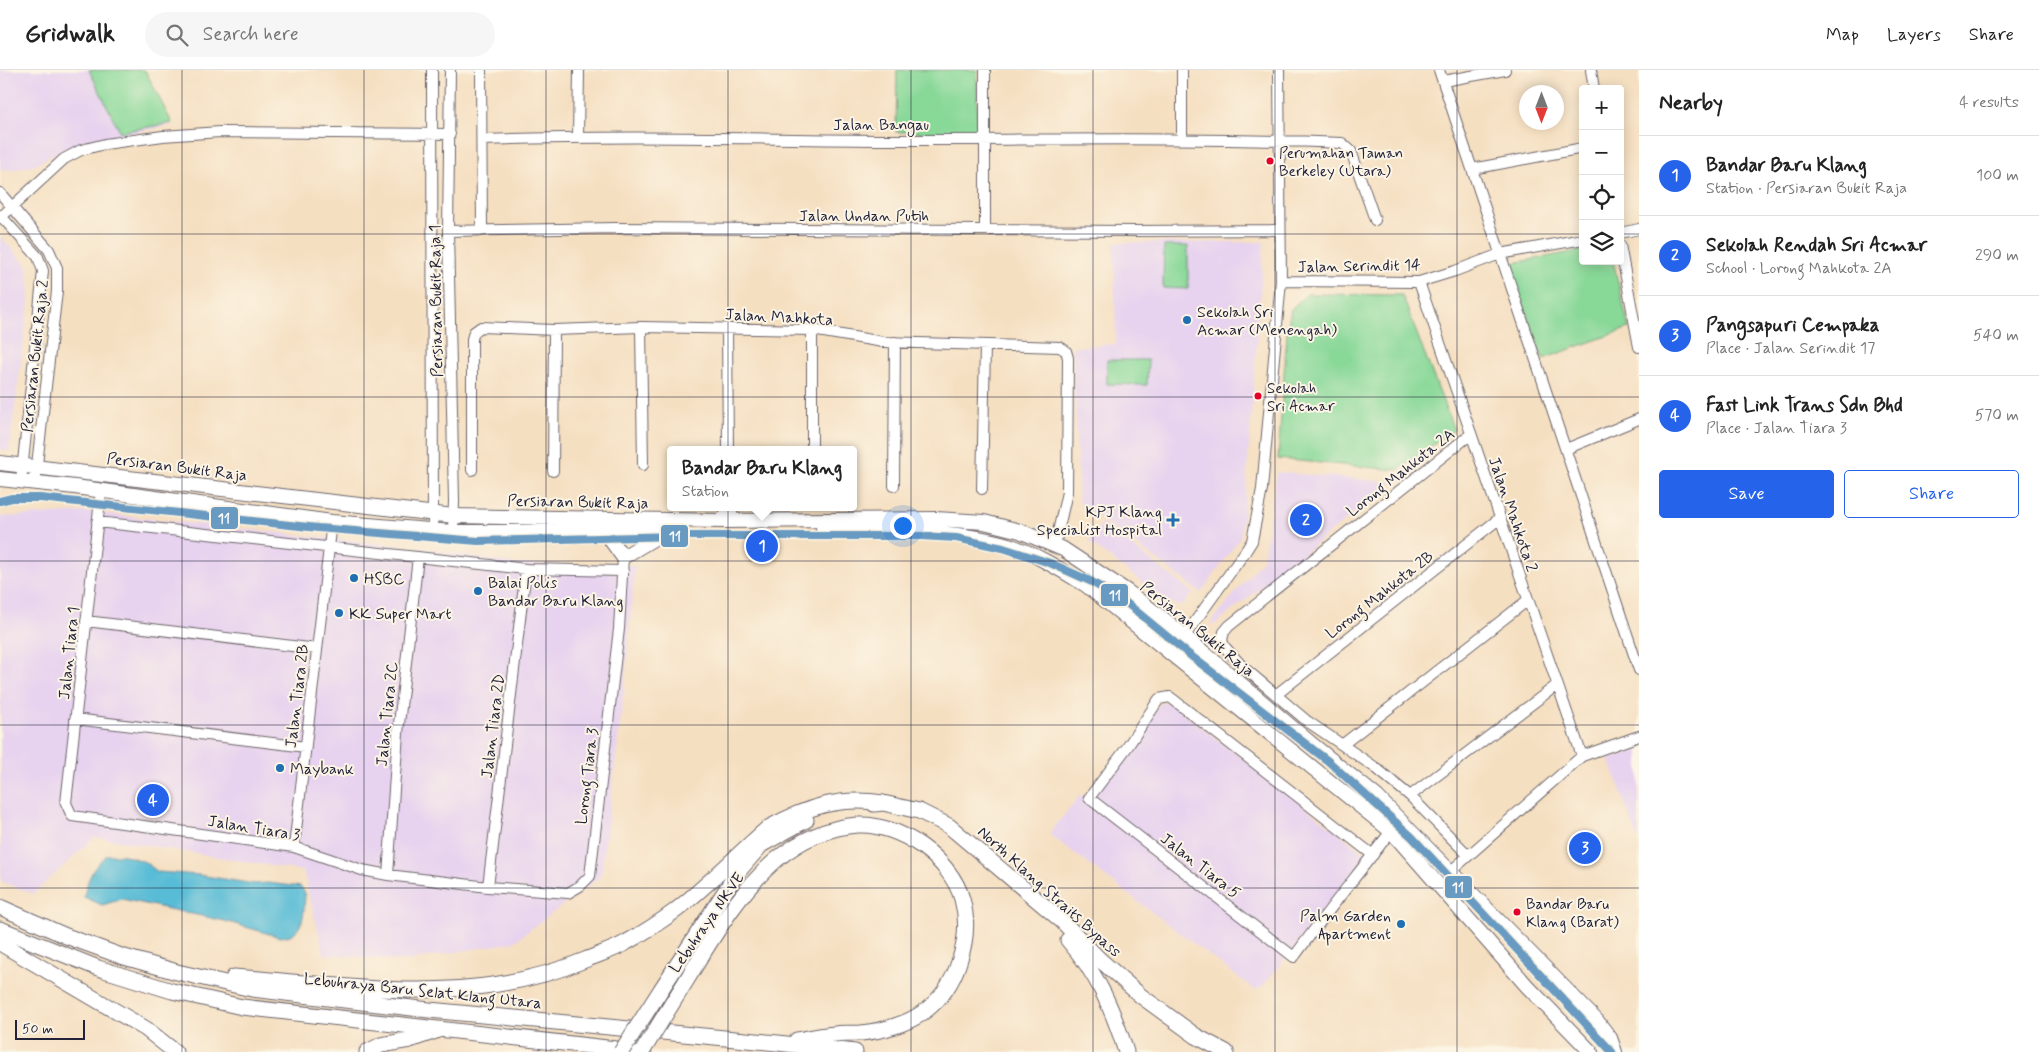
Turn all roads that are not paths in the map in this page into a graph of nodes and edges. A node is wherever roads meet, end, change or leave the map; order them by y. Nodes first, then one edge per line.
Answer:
1 (432, 70) edge
2 (450, 70) edge
3 (481, 70) edge
4 (579, 70) edge
5 (985, 70) edge
6 (1182, 70) edge
7 (1279, 70) edge
8 (1439, 70) edge
9 (1505, 70) edge
10 (1591, 70) edge
11 (1443, 81) junction
12 (1593, 85) edge
13 (432, 134) junction
14 (450, 134) junction
15 (578, 138) junction
16 (985, 139) junction
17 (1182, 139) junction
18 (482, 140) junction
19 (1280, 141) junction
20 (1579, 149) edge
21 (1472, 169) junction
22 (0, 193) edge
23 (12, 207) junction
24 (0, 216) edge
25 (1375, 220) dead end
26 (1639, 229) edge
27 (985, 230) junction
28 (1280, 230) junction
29 (448, 231) junction
30 (482, 231) junction
31 (1624, 231) edge
32 (1579, 240) edge
33 (1500, 254) junction
34 (1624, 265) edge
35 (1281, 281) junction
36 (1419, 282) junction
37 (641, 327) junction
38 (727, 328) junction
39 (554, 330) junction
40 (812, 330) junction
41 (895, 342) junction
42 (985, 346) junction
43 (1639, 347) edge
44 (1639, 419) edge
45 (1471, 434) junction
46 (728, 446) edge
47 (812, 446) edge
48 (1566, 450) junction
49 (0, 463) edge
50 (642, 465) dead end
51 (23, 466) junction
52 (37, 467) junction
53 (472, 470) dead end
54 (553, 470) dead end
55 (0, 479) edge
56 (28, 482) junction
57 (894, 486) dead end
58 (982, 489) dead end
59 (101, 491) junction
60 (434, 514) junction
61 (728, 514) edge
62 (454, 516) junction
63 (1500, 518) junction
64 (97, 522) junction
65 (332, 522) junction
66 (433, 530) junction
67 (668, 530) junction
68 (452, 532) junction
69 (605, 532) junction
70 (1055, 545) junction
71 (329, 548) junction
72 (418, 558) junction
73 (623, 564) junction
74 (526, 569) junction
75 (1528, 600) junction
76 (86, 621) junction
77 (1185, 636) junction
78 (317, 649) junction
79 (1171, 655) junction
80 (1639, 670) edge
81 (1557, 685) junction
82 (1277, 694) junction
83 (75, 719) junction
84 (1639, 736) edge
85 (1342, 745) junction
86 (306, 747) junction
87 (1582, 756) junction
88 (1410, 796) junction
89 (884, 802) junction
90 (72, 816) joint
91 (1391, 830) junction
92 (294, 847) junction
93 (1373, 855) junction
94 (1468, 856) junction
95 (1451, 871) junction
96 (388, 875) junction
97 (488, 887) junction
98 (1037, 899) junction
99 (0, 907) edge
100 (0, 928) edge
101 (0, 943) edge
102 (177, 972) junction
103 (440, 1030) junction
104 (778, 1043) junction
105 (175, 1052) edge
106 (367, 1052) edge
107 (621, 1052) edge
108 (642, 1052) edge
109 (855, 1052) edge
110 (1126, 1052) edge
111 (1226, 1052) edge
112 (1591, 1052) edge
113 (1615, 1052) edge

1 - 13 street, Persiaran Bukit Raja 1
2 - 14 street, Persiaran Bukit Raja 1
3 - 18 street
4 - 15 street
5 - 16 street
6 - 17 street
7 - 19 street
8 - 11 street
9 - 11 street
10 - 12 street
11 - 21 street
13 - 14 street
13 - 23 street
13 - 60 street, Persiaran Bukit Raja 1
14 - 29 street, Persiaran Bukit Raja 1
15 - 16 street, Jalan Bangau
15 - 18 street, Jalan Bangau
16 - 17 street, Jalan Bangau
16 - 27 street
17 - 19 street, Jalan Bangau
18 - 30 street
19 - 25 street, Jalan Bangau
19 - 28 street
20 - 21 street
21 - 33 street
22 - 23 street, Persiaran Bukit Raja 2
23 - 24 street
23 - 52 street, Persiaran Bukit Raja 2
24 - 51 street, Persiaran Bukit Raja 2
26 - 31 street
27 - 28 street, Jalan Undan Putih
27 - 30 street, Jalan Undan Putih
28 - 35 street
29 - 30 street, Jalan Undan Putih
29 - 62 street, Persiaran Bukit Raja 1
32 - 33 street, Jalan Serindit 14
33 - 36 street, Jalan Serindit 14
33 - 48 street
34 - 43 street
35 - 36 street, Jalan Serindit 14
35 - 77 street
36 - 45 street, Jalan Mahkota 2
37 - 38 street, Jalan Mahkota
37 - 39 street, Jalan Mahkota
37 - 50 street
38 - 40 street, Jalan Mahkota
38 - 46 street
39 - 53 street, Jalan Mahkota
39 - 54 street
40 - 41 street, Jalan Mahkota
40 - 47 street
41 - 42 street, Jalan Mahkota
41 - 57 street
42 - 58 street
42 - 70 street, Jalan Mahkota
44 - 48 street
45 - 63 street, Jalan Mahkota 2
45 - 82 street, Lorong Mahkota 2A
48 - 80 street
49 - 51 main road, Persiaran Bukit Raja
51 - 52 main road, Persiaran Bukit Raja
51 - 56 street, Persiaran Bukit Raja 2
52 - 56 street, Persiaran Bukit Raja 2
52 - 60 main road, Persiaran Bukit Raja
55 - 56 main road, Persiaran Bukit Raja
56 - 59 main road, Persiaran Bukit Raja
59 - 64 street, Jalan Tiara 1
59 - 65 main road, Persiaran Bukit Raja
60 - 62 main road, Persiaran Bukit Raja
60 - 66 street, Persiaran Bukit Raja 1
61 - 62 main road, Persiaran Bukit Raja
61 - 70 main road, Persiaran Bukit Raja
62 - 68 street, Persiaran Bukit Raja 1
63 - 75 street, Jalan Mahkota 2
63 - 82 street, Lorong Mahkota 2B
64 - 71 street
64 - 76 street, Jalan Tiara 1
65 - 66 main road, Persiaran Bukit Raja
65 - 71 street, Jalan Tiara 2B
66 - 68 main road, Persiaran Bukit Raja
67 - 69 main road, Persiaran Bukit Raja
67 - 73 main road
67 - 79 main road, Persiaran Bukit Raja
68 - 69 main road, Persiaran Bukit Raja
69 - 73 main road
70 - 77 main road, Persiaran Bukit Raja
71 - 72 street
71 - 78 street, Jalan Tiara 2B
72 - 74 street
72 - 96 street, Jalan Tiara 2C
73 - 74 street
73 - 97 street, Lorong Tiara 3
74 - 97 street, Jalan Tiara 2D
75 - 81 street, Jalan Mahkota 2
75 - 85 street
76 - 78 street
76 - 83 street, Jalan Tiara 1
77 - 79 street
77 - 95 main road, Persiaran Bukit Raja
78 - 86 street, Jalan Tiara 2B
79 - 91 main road, Persiaran Bukit Raja
81 - 87 street, Jalan Mahkota 2
81 - 88 street
82 - 85 street
83 - 86 street
83 - 90 street, Jalan Tiara 1
84 - 87 street
85 - 88 street
86 - 92 street, Jalan Tiara 2B
87 - 94 street
88 - 94 street
89 - 98 highway, North Klang Straits Bypass
89 - 102 highway
89 - 107 highway, North Klang Straits Bypass, bridge
90 - 92 street, Jalan Tiara 3
91 - 93 street
91 - 112 main road, Persiaran Bukit Raja
92 - 96 street, Jalan Tiara 3
93 - 93 street, Jalan Tiara 5
94 - 95 street
95 - 113 main road, Persiaran Bukit Raja
96 - 97 street, Jalan Tiara 3
98 - 110 highway
98 - 111 highway, North Klang Straits Bypass
99 - 102 highway, Lebuhraya Baru Selat Klang Utara
100 - 103 highway
101 - 105 highway
102 - 104 highway, Lebuhraya Baru Selat Klang Utara
103 - 106 highway
103 - 108 highway
104 - 108 highway, Lebuhraya NKVE, bridge
104 - 109 highway, Lebuhraya Baru Selat Klang Utara

